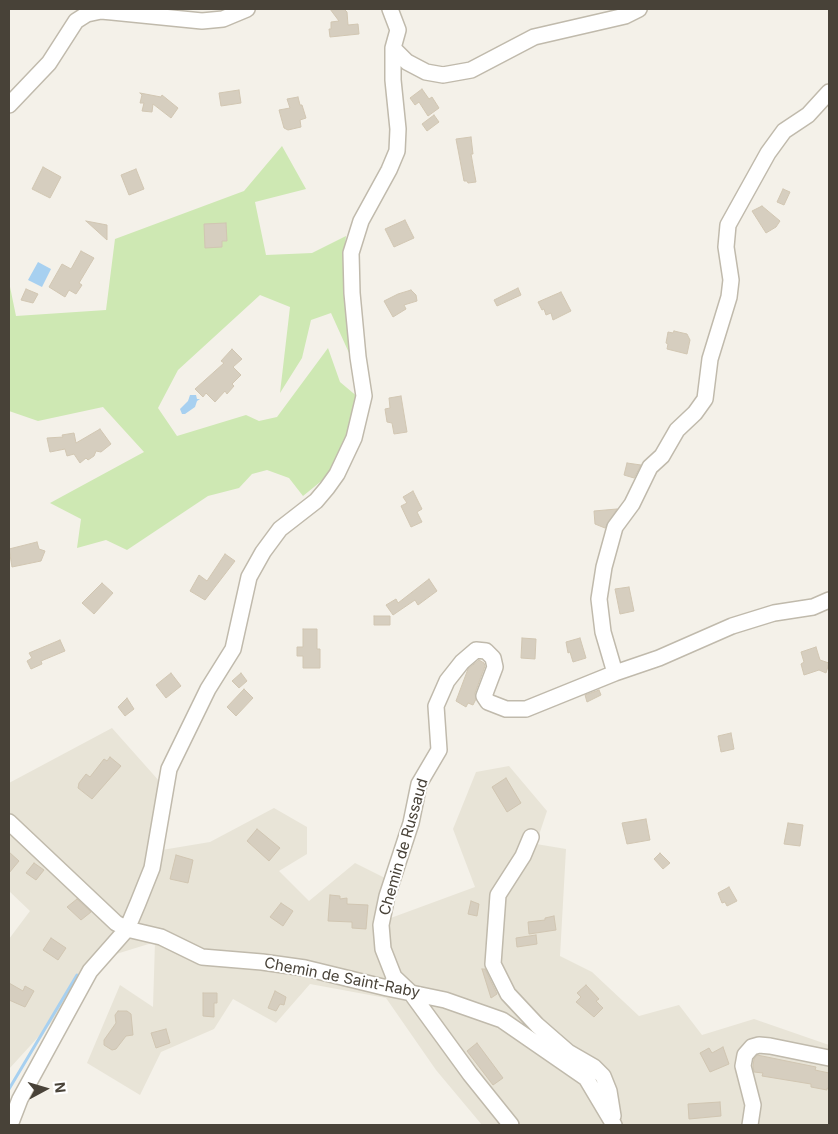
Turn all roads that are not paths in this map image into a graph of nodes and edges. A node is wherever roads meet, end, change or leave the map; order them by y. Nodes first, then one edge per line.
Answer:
1 (247, 9) edge
2 (390, 9) edge
3 (639, 9) edge
4 (393, 48) junction
5 (829, 92) edge
6 (9, 105) edge
7 (829, 600) edge
8 (615, 673) junction
9 (9, 822) edge
10 (531, 837) dead end
11 (127, 929) junction
12 (412, 993) junction
13 (829, 1058) edge
14 (10, 1125) edge
15 (512, 1125) edge
16 (614, 1125) edge
17 (750, 1125) edge

1 - 6 street
2 - 4 street
3 - 4 street
4 - 11 street
5 - 8 street
7 - 8 street
8 - 12 street, Chemin de Russaud
9 - 11 street, Chemin de Saint-Raby
10 - 16 street
11 - 12 street, Chemin de Saint-Raby
11 - 14 street
12 - 15 street, Chemin de Russaud
12 - 16 street, Chemin de Saint-Raby
13 - 17 street

